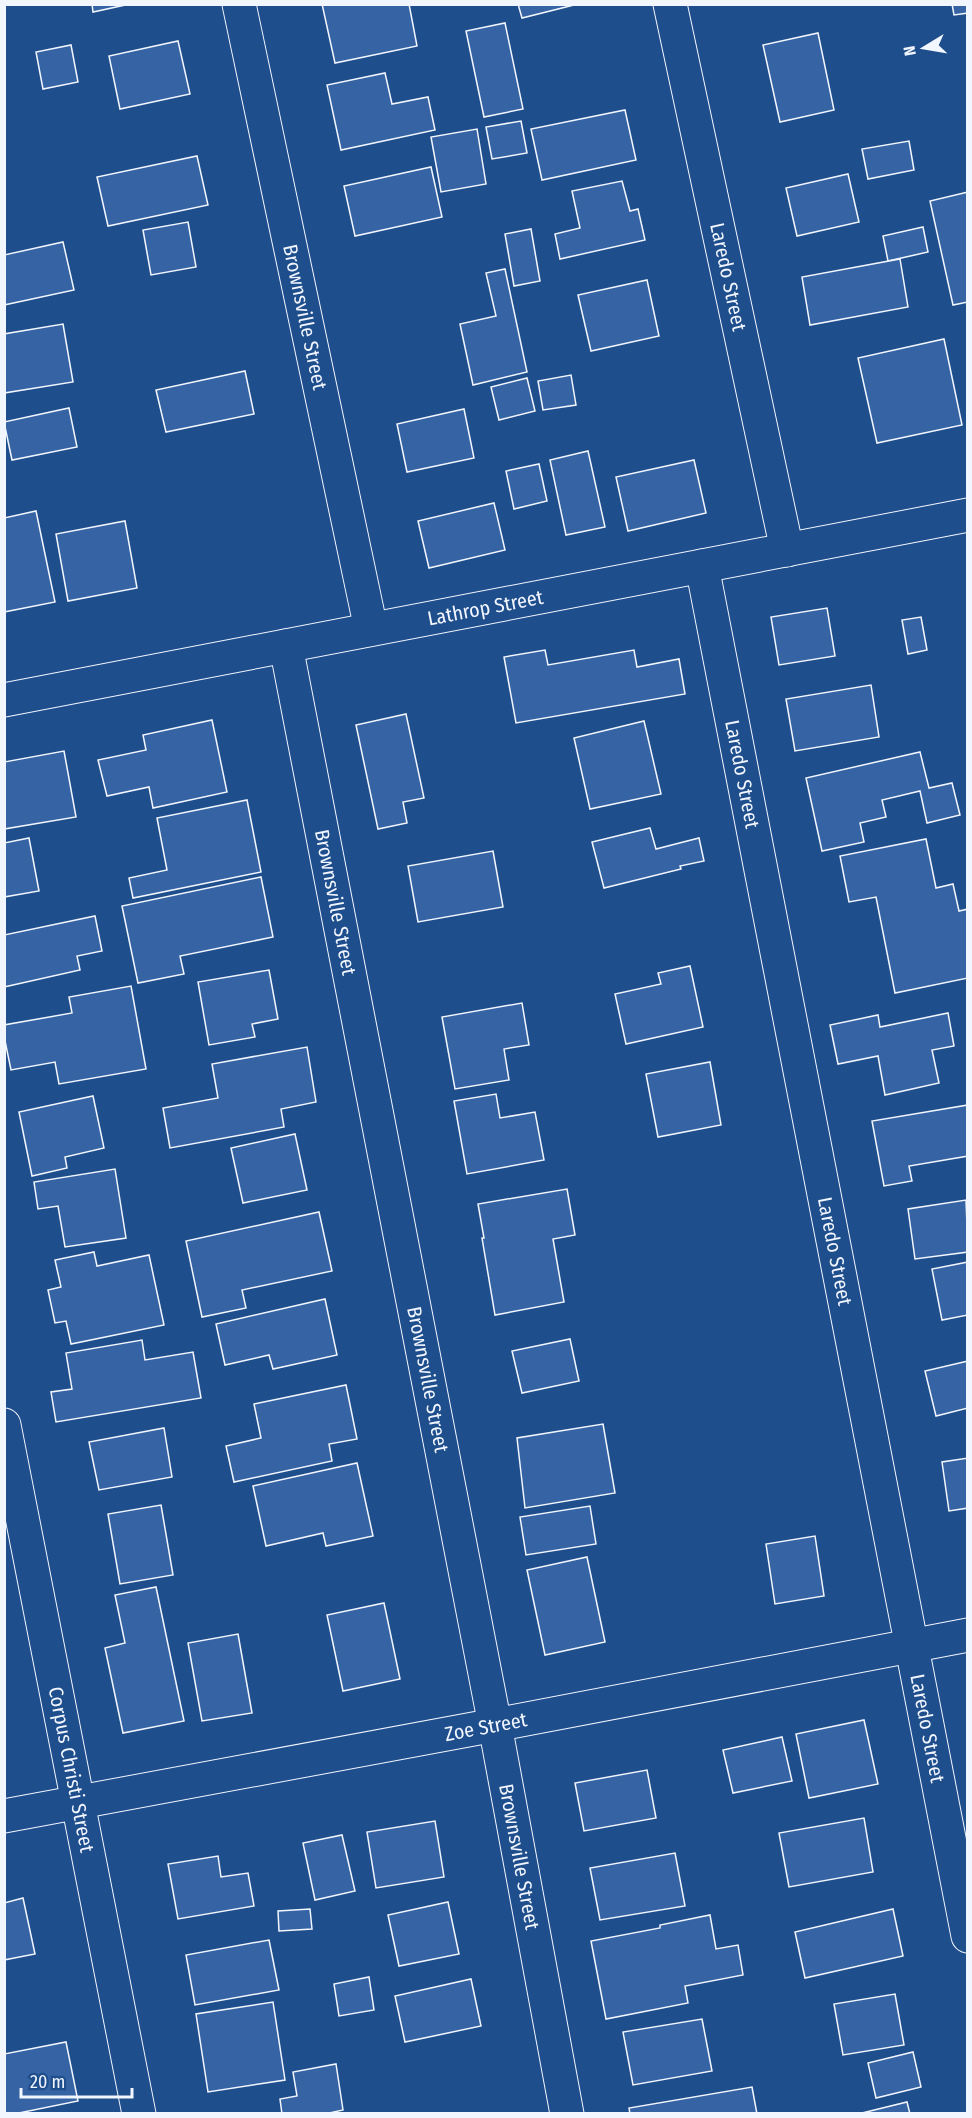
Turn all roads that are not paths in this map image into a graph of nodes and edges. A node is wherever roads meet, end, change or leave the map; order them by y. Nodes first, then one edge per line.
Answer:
1 (239, 4) edge
2 (670, 4) edge
3 (968, 515) edge
4 (787, 550) junction
5 (702, 566) junction
6 (371, 629) junction
7 (286, 646) junction
8 (4, 700) edge
9 (4, 1425) edge
10 (968, 1635) edge
11 (912, 1645) junction
12 (495, 1725) junction
13 (78, 1801) junction
14 (4, 1815) edge
15 (968, 1936) edge
16 (139, 2114) edge
17 (567, 2114) edge

1 - 6 street, Brownsville Street
2 - 4 street, Laredo Street
3 - 4 street, Lathrop Street
4 - 5 street, Lathrop Street
5 - 6 street, Lathrop Street
5 - 11 street, Laredo Street
6 - 7 street, Lathrop Street
7 - 8 street, Lathrop Street
7 - 12 street, Brownsville Street
9 - 13 street, Corpus Christi Street
10 - 11 street, Zoe Street
11 - 12 street, Zoe Street
11 - 15 street, Laredo Street
12 - 13 street, Zoe Street
12 - 17 street, Brownsville Street
13 - 14 street, Zoe Street
13 - 16 street, Corpus Christi Street

